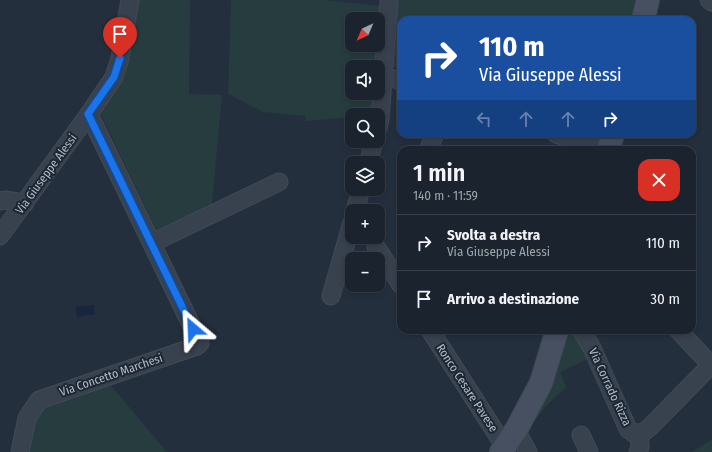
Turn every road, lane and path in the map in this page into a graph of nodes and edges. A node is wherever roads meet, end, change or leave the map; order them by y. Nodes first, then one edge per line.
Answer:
1 (130, 0) edge
2 (388, 0) edge
3 (648, 0) edge
4 (709, 0) edge
5 (712, 2) edge
6 (644, 16) edge
7 (381, 108) edge
8 (88, 114) junction
9 (568, 138) edge
10 (591, 146) edge
11 (279, 182) dead end
12 (0, 201) edge
13 (25, 203) junction
14 (0, 236) edge
15 (152, 243) junction
16 (346, 244) edge
17 (376, 247) dead end
18 (397, 279) edge
19 (331, 296) dead end
20 (433, 334) edge
21 (556, 334) edge
22 (583, 334) edge
23 (682, 334) edge
24 (712, 365) edge
25 (639, 433) junction
26 (581, 434) dead end
27 (507, 443) edge
28 (20, 452) edge
29 (528, 452) edge
30 (589, 452) edge
31 (638, 452) edge

1 - 8 street, Via Giuseppe Alessi
2 - 7 street
3 - 6 street
4 - 5 street
8 - 13 street, Via Giuseppe Alessi
8 - 15 street, Via Concetto Marchesi
9 - 10 street
11 - 15 street
12 - 13 street
13 - 14 street, Via Giuseppe Alessi
15 - 28 street, Via Concetto Marchesi
16 - 19 street
17 - 18 street
20 - 27 street, Ronco Cesare Pavese
21 - 27 street
22 - 25 street, Via Corrado Rizza
23 - 24 street
24 - 25 street, Via Corrado Rizza
25 - 31 street
26 - 30 street
27 - 29 street, Ronco Cesare Pavese

